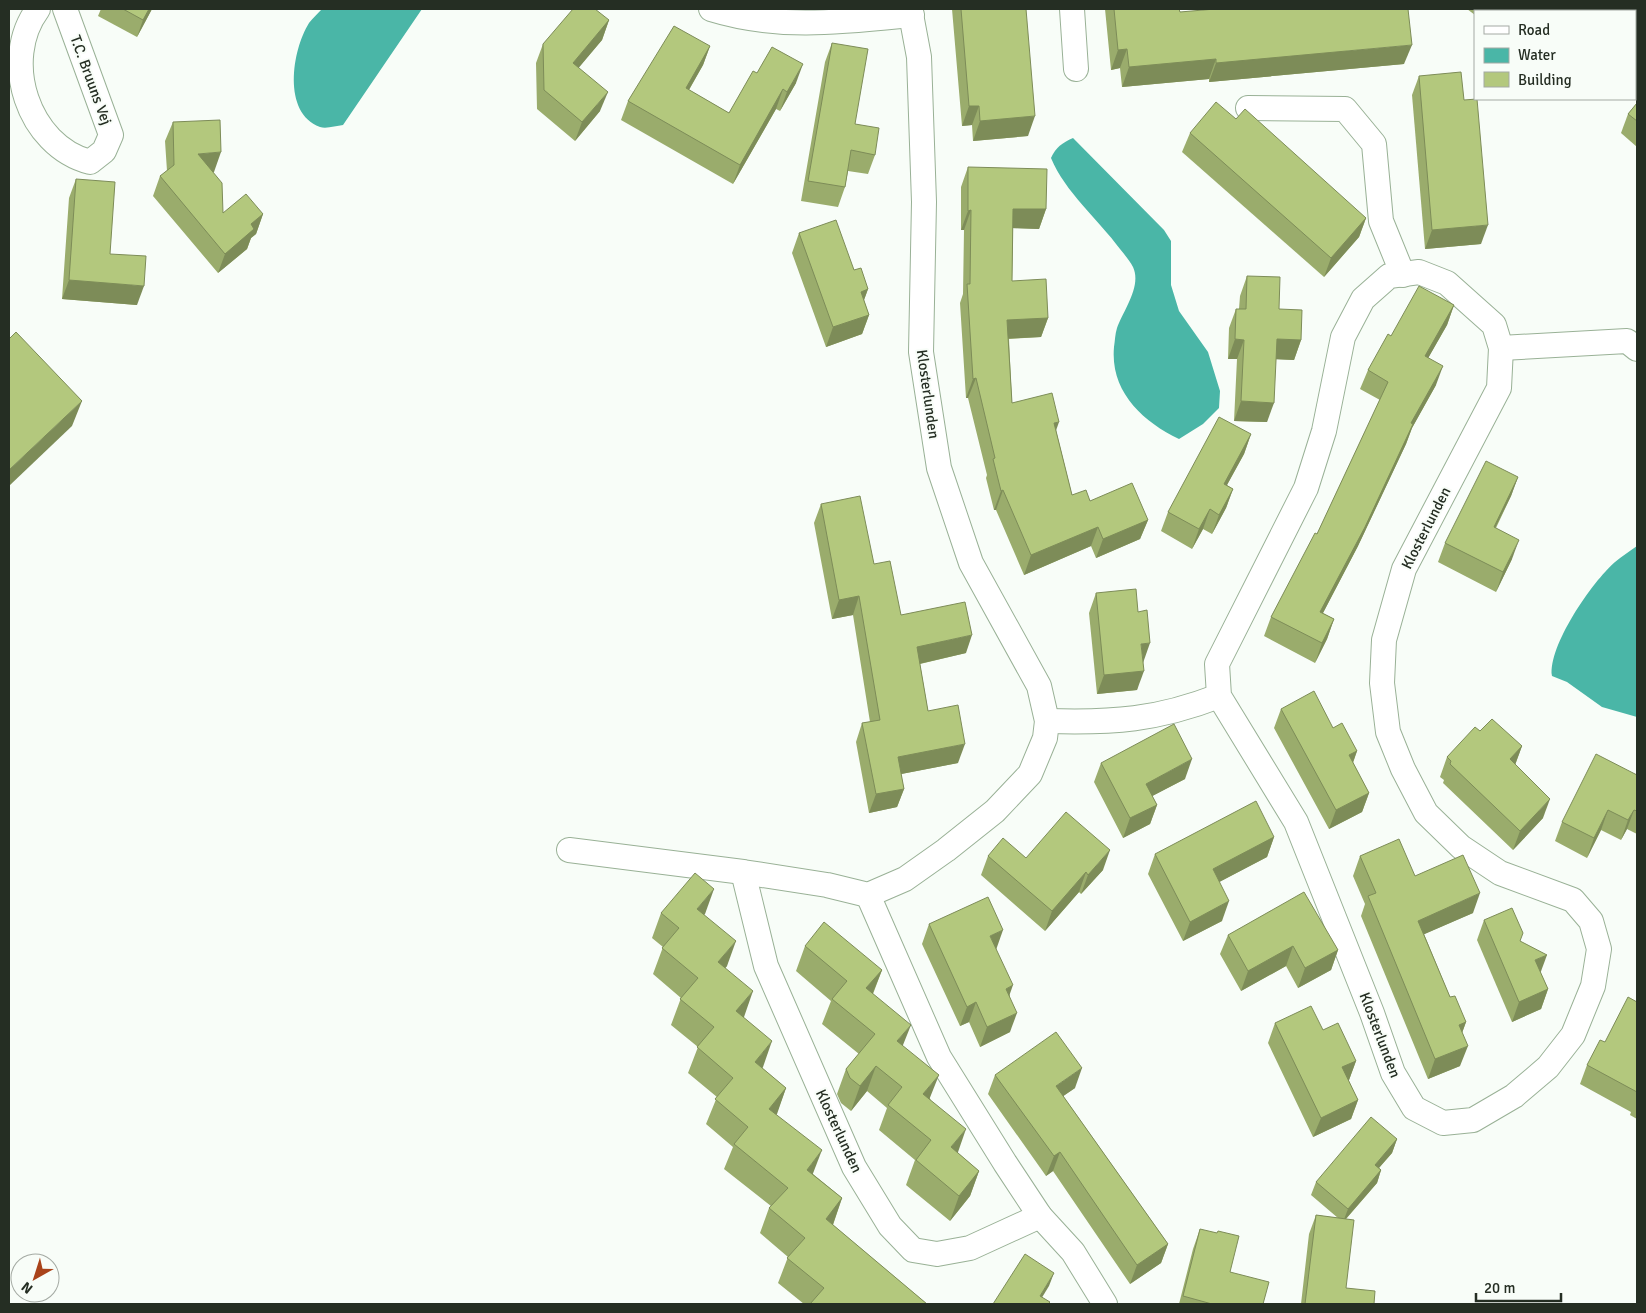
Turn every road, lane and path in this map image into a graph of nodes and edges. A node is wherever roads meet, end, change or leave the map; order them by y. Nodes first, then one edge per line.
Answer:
1 (38, 9) edge
2 (65, 9) edge
3 (711, 9) edge
4 (1072, 9) edge
5 (911, 12) edge
6 (1076, 69) dead end
7 (1248, 108) dead end
8 (1403, 274) junction
9 (1501, 348) junction
10 (1637, 349) edge
11 (1219, 696) junction
12 (1047, 721) junction
13 (569, 850) dead end
14 (743, 872) junction
15 (868, 895) junction
16 (1040, 1216) junction
17 (1105, 1304) edge

1 - 2 street, T.C. Bruuns Vej
3 - 5 street, Klosterlunden
4 - 6 street
5 - 12 street, Klosterlunden
7 - 8 street
8 - 9 street, Klosterlunden
8 - 11 street, Klosterlunden
9 - 10 street
9 - 11 street, Klosterlunden
11 - 12 street
12 - 15 street, Klosterlunden
13 - 14 street
14 - 15 street
14 - 16 street, Klosterlunden
15 - 16 street
16 - 17 street

